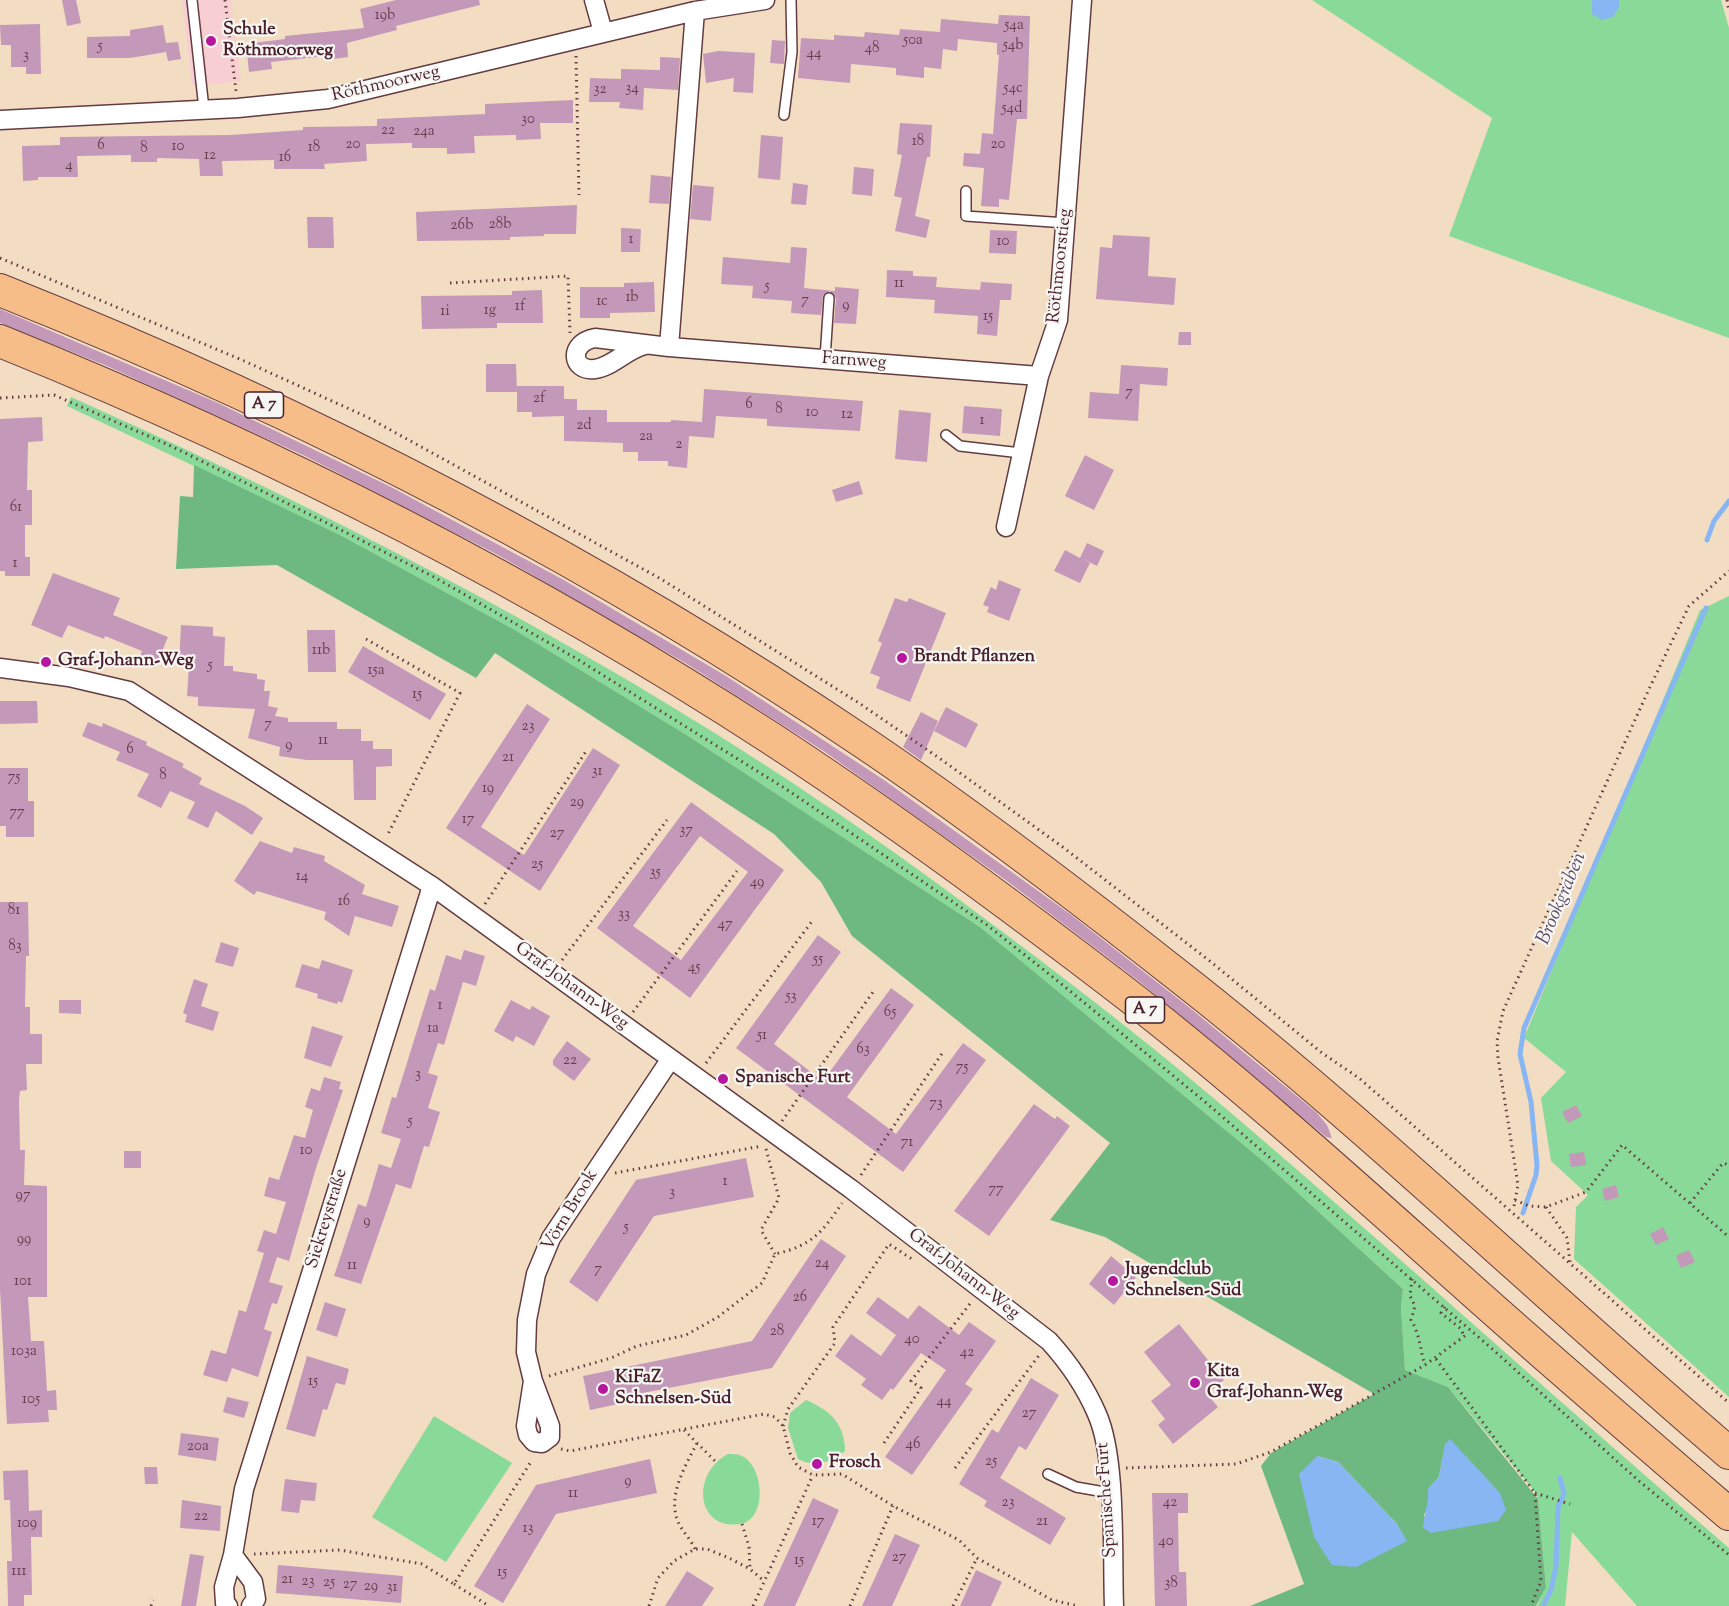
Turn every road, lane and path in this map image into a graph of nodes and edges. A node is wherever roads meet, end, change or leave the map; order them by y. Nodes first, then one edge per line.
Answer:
1 (192, 0) edge
2 (225, 0) edge
3 (594, 0) edge
4 (765, 0) edge
5 (791, 0) edge
6 (1082, 0) edge
7 (1727, 0) edge
8 (695, 11) junction
9 (1729, 11) edge
10 (603, 32) junction
11 (575, 39) junction
12 (238, 108) junction
13 (204, 109) junction
14 (784, 115) dead end
15 (0, 120) edge
16 (966, 191) dead end
17 (579, 195) dead end
18 (1066, 223) junction
19 (450, 283) dead end
20 (0, 290) edge
21 (829, 298) dead end
22 (0, 341) edge
23 (577, 345) junction
24 (645, 345) junction
25 (669, 347) junction
26 (825, 360) junction
27 (1040, 376) junction
28 (0, 398) edge
29 (946, 435) dead end
30 (1021, 453) junction
31 (1006, 527) dead end
32 (1729, 571) edge
33 (366, 639) dead end
34 (0, 668) edge
35 (587, 750) dead end
36 (667, 820) dead end
37 (378, 854) junction
38 (737, 871) dead end
39 (432, 886) junction
40 (475, 918) junction
41 (813, 920) dead end
42 (552, 974) junction
43 (623, 1025) junction
44 (943, 1052) dead end
45 (670, 1060) junction
46 (695, 1078) junction
47 (765, 1145) dead end
48 (1729, 1165) edge
49 (851, 1189) junction
50 (1488, 1191) dead end
51 (1515, 1200) junction
52 (1690, 1203) junction
53 (1514, 1206) dead end
54 (1546, 1207) junction
55 (1729, 1237) edge
56 (925, 1245) junction
57 (775, 1254) junction
58 (1570, 1264) junction
59 (1412, 1280) junction
60 (981, 1290) junction
61 (1444, 1307) junction
62 (1049, 1341) junction
63 (1436, 1359) junction
64 (1425, 1365) junction
65 (533, 1381) junction
66 (1089, 1397) joint
67 (1729, 1403) edge
68 (783, 1426) junction
69 (684, 1430) junction
70 (542, 1443) junction
71 (697, 1443) junction
72 (884, 1443) dead end
73 (1729, 1453) edge
74 (715, 1461) dead end
75 (955, 1468) dead end
76 (1109, 1469) junction
77 (1048, 1474) dead end
78 (813, 1475) junction
79 (1535, 1492) junction
80 (1110, 1493) junction
81 (1570, 1504) dead end
82 (893, 1506) junction
83 (1729, 1514) edge
84 (742, 1524) dead end
85 (695, 1549) junction
86 (234, 1555) junction
87 (1729, 1555) edge
88 (977, 1558) junction
89 (750, 1569) junction
90 (764, 1581) junction
91 (454, 1584) junction
92 (153, 1600) dead end
93 (1052, 1600) junction
94 (151, 1606) edge
95 (228, 1606) edge
96 (250, 1606) edge
97 (489, 1606) edge
98 (649, 1606) edge
99 (753, 1606) edge
100 (850, 1606) edge
101 (953, 1606) edge
102 (1049, 1606) edge
103 (1078, 1606) edge
104 (1114, 1606) edge
105 (1531, 1606) edge

1 - 13 lane
2 - 12 path
3 - 10 street
4 - 8 street, Röthmoorweg
5 - 14 lane
6 - 18 street, Röthmoorstieg
7 - 9 path
8 - 10 street, Röthmoorweg
8 - 25 street
10 - 11 street, Röthmoorweg
11 - 12 street, Röthmoorweg
11 - 17 path
12 - 13 street, Röthmoorweg
13 - 15 street, Röthmoorweg
16 - 18 lane
18 - 27 street, Röthmoorstieg
19 - 23 path
20 - 73 highway, A 7
21 - 26 lane
22 - 83 highway, A 7
23 - 24 street, Farnweg
23 - 24 street, Farnweg
24 - 25 street, Farnweg
25 - 26 street, Farnweg
26 - 27 street, Farnweg
27 - 30 street, Röthmoorstieg
28 - 59 path
29 - 30 lane
30 - 31 street, Röthmoorstieg
32 - 51 path
33 - 37 path
34 - 37 street, Graf-Johann-Weg
35 - 40 path
36 - 42 path
37 - 39 street, Graf-Johann-Weg
38 - 43 path
39 - 40 street, Graf-Johann-Weg
39 - 86 street, Siekreystraße
40 - 42 street, Graf-Johann-Weg
41 - 46 path
42 - 43 street, Graf-Johann-Weg
43 - 45 street, Graf-Johann-Weg
44 - 49 path
45 - 46 street, Graf-Johann-Weg
45 - 65 street, Vörn Brook
46 - 49 street, Graf-Johann-Weg
47 - 57 path
48 - 52 path
49 - 56 street, Graf-Johann-Weg
49 - 57 path
50 - 58 path
51 - 53 path
51 - 54 path
52 - 54 path
52 - 55 path
54 - 58 path
56 - 60 street, Graf-Johann-Weg
56 - 68 path
57 - 65 path
58 - 67 path
59 - 61 path
59 - 64 path
60 - 62 street, Graf-Johann-Weg
60 - 72 path
61 - 63 path
61 - 87 path
62 - 66 street, Graf-Johann-Weg
62 - 75 path
63 - 64 path
63 - 79 path
64 - 76 path
65 - 70 street, Vörn Brook
66 - 76 street, Spanische Furt
68 - 69 path
68 - 78 path
69 - 70 path
69 - 71 path
70 - 91 path
71 - 74 path
71 - 85 path
76 - 80 street, Spanische Furt
77 - 80 lane
78 - 82 path
78 - 90 path
79 - 81 path
79 - 105 path
80 - 104 street, Spanische Furt
82 - 88 path
82 - 100 path
84 - 89 path
85 - 89 path
85 - 98 path
86 - 91 path
86 - 95 street, Siekreystraße
86 - 96 street
88 - 93 path
88 - 101 path
89 - 90 path
90 - 99 path
91 - 97 path
92 - 94 path
93 - 102 path
93 - 103 path

